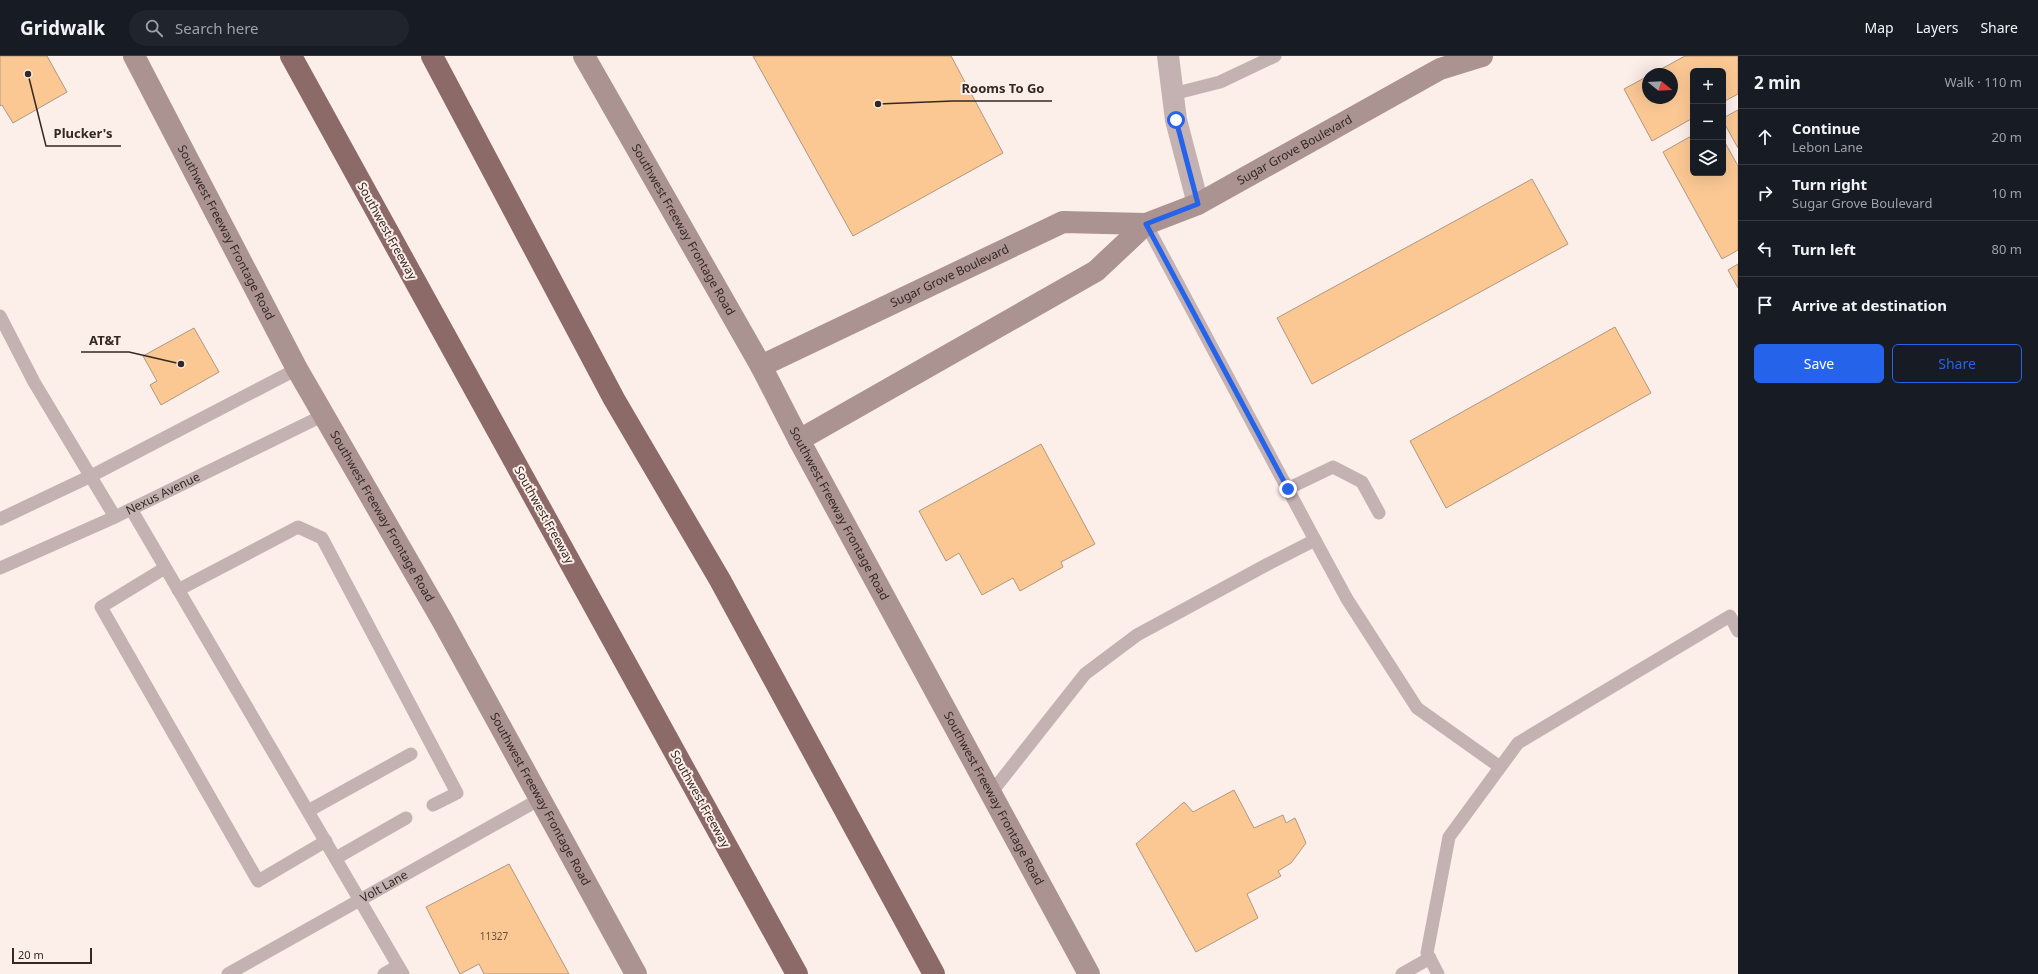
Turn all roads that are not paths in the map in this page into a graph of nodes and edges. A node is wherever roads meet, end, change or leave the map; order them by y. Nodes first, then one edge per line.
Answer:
1 (134, 56) edge
2 (291, 56) edge
3 (432, 56) edge
4 (584, 56) edge
5 (1168, 56) edge
6 (1275, 56) edge
7 (1482, 56) edge
8 (1248, 62) edge
9 (1446, 62) edge
10 (1173, 94) junction
11 (1198, 204) junction
12 (1146, 224) junction
13 (0, 316) edge
14 (761, 366) junction
15 (297, 370) junction
16 (324, 415) junction
17 (799, 440) junction
18 (90, 476) junction
19 (1288, 489) junction
20 (131, 510) junction
21 (1379, 513) dead end
22 (116, 518) junction
23 (0, 519) edge
24 (1315, 540) junction
25 (0, 568) edge
26 (166, 568) junction
27 (178, 590) junction
28 (1734, 613) edge
29 (1738, 632) edge
30 (411, 754) dead end
31 (1500, 767) junction
32 (990, 793) junction
33 (540, 799) junction
34 (433, 805) dead end
35 (308, 811) junction
36 (406, 818) dead end
37 (326, 841) junction
38 (336, 858) junction
39 (360, 900) junction
40 (1430, 958) junction
41 (401, 970) edge
42 (228, 974) edge
43 (384, 974) edge
44 (636, 974) edge
45 (796, 974) edge
46 (934, 974) edge
47 (1089, 974) edge
48 (1402, 974) edge
49 (1438, 974) edge

1 - 15 main road, Southwest Freeway Frontage Road
2 - 45 highway, Southwest Freeway
3 - 46 highway
4 - 14 main road, Southwest Freeway Frontage Road
5 - 10 street
6 - 8 lane
7 - 9 main road, Sugar Grove Boulevard
8 - 10 lane
9 - 11 main road, Sugar Grove Boulevard
10 - 11 street
11 - 12 main road, Sugar Grove Boulevard
12 - 14 main road, Sugar Grove Boulevard
12 - 17 main road, Sugar Grove Boulevard
12 - 19 lane
13 - 18 lane
14 - 17 main road, Southwest Freeway Frontage Road
15 - 16 main road, Southwest Freeway Frontage Road
15 - 18 lane
16 - 20 lane, Nexus Avenue
16 - 33 main road, Southwest Freeway Frontage Road
17 - 32 main road, Southwest Freeway Frontage Road
18 - 22 lane
18 - 23 lane
19 - 21 lane
19 - 24 lane
20 - 22 lane, Nexus Avenue
20 - 26 lane
22 - 25 lane, Nexus Avenue
24 - 31 lane
24 - 32 lane
26 - 27 lane
26 - 37 lane
27 - 34 lane
27 - 35 lane
28 - 29 lane
28 - 31 lane
30 - 35 lane
31 - 40 lane
32 - 47 main road, Southwest Freeway Frontage Road
33 - 39 lane, Volt Lane
33 - 44 main road, Southwest Freeway Frontage Road
35 - 37 lane
36 - 38 lane
37 - 38 lane
38 - 39 lane
39 - 41 lane
39 - 42 lane, Volt Lane
40 - 48 lane
40 - 49 lane
41 - 43 lane

